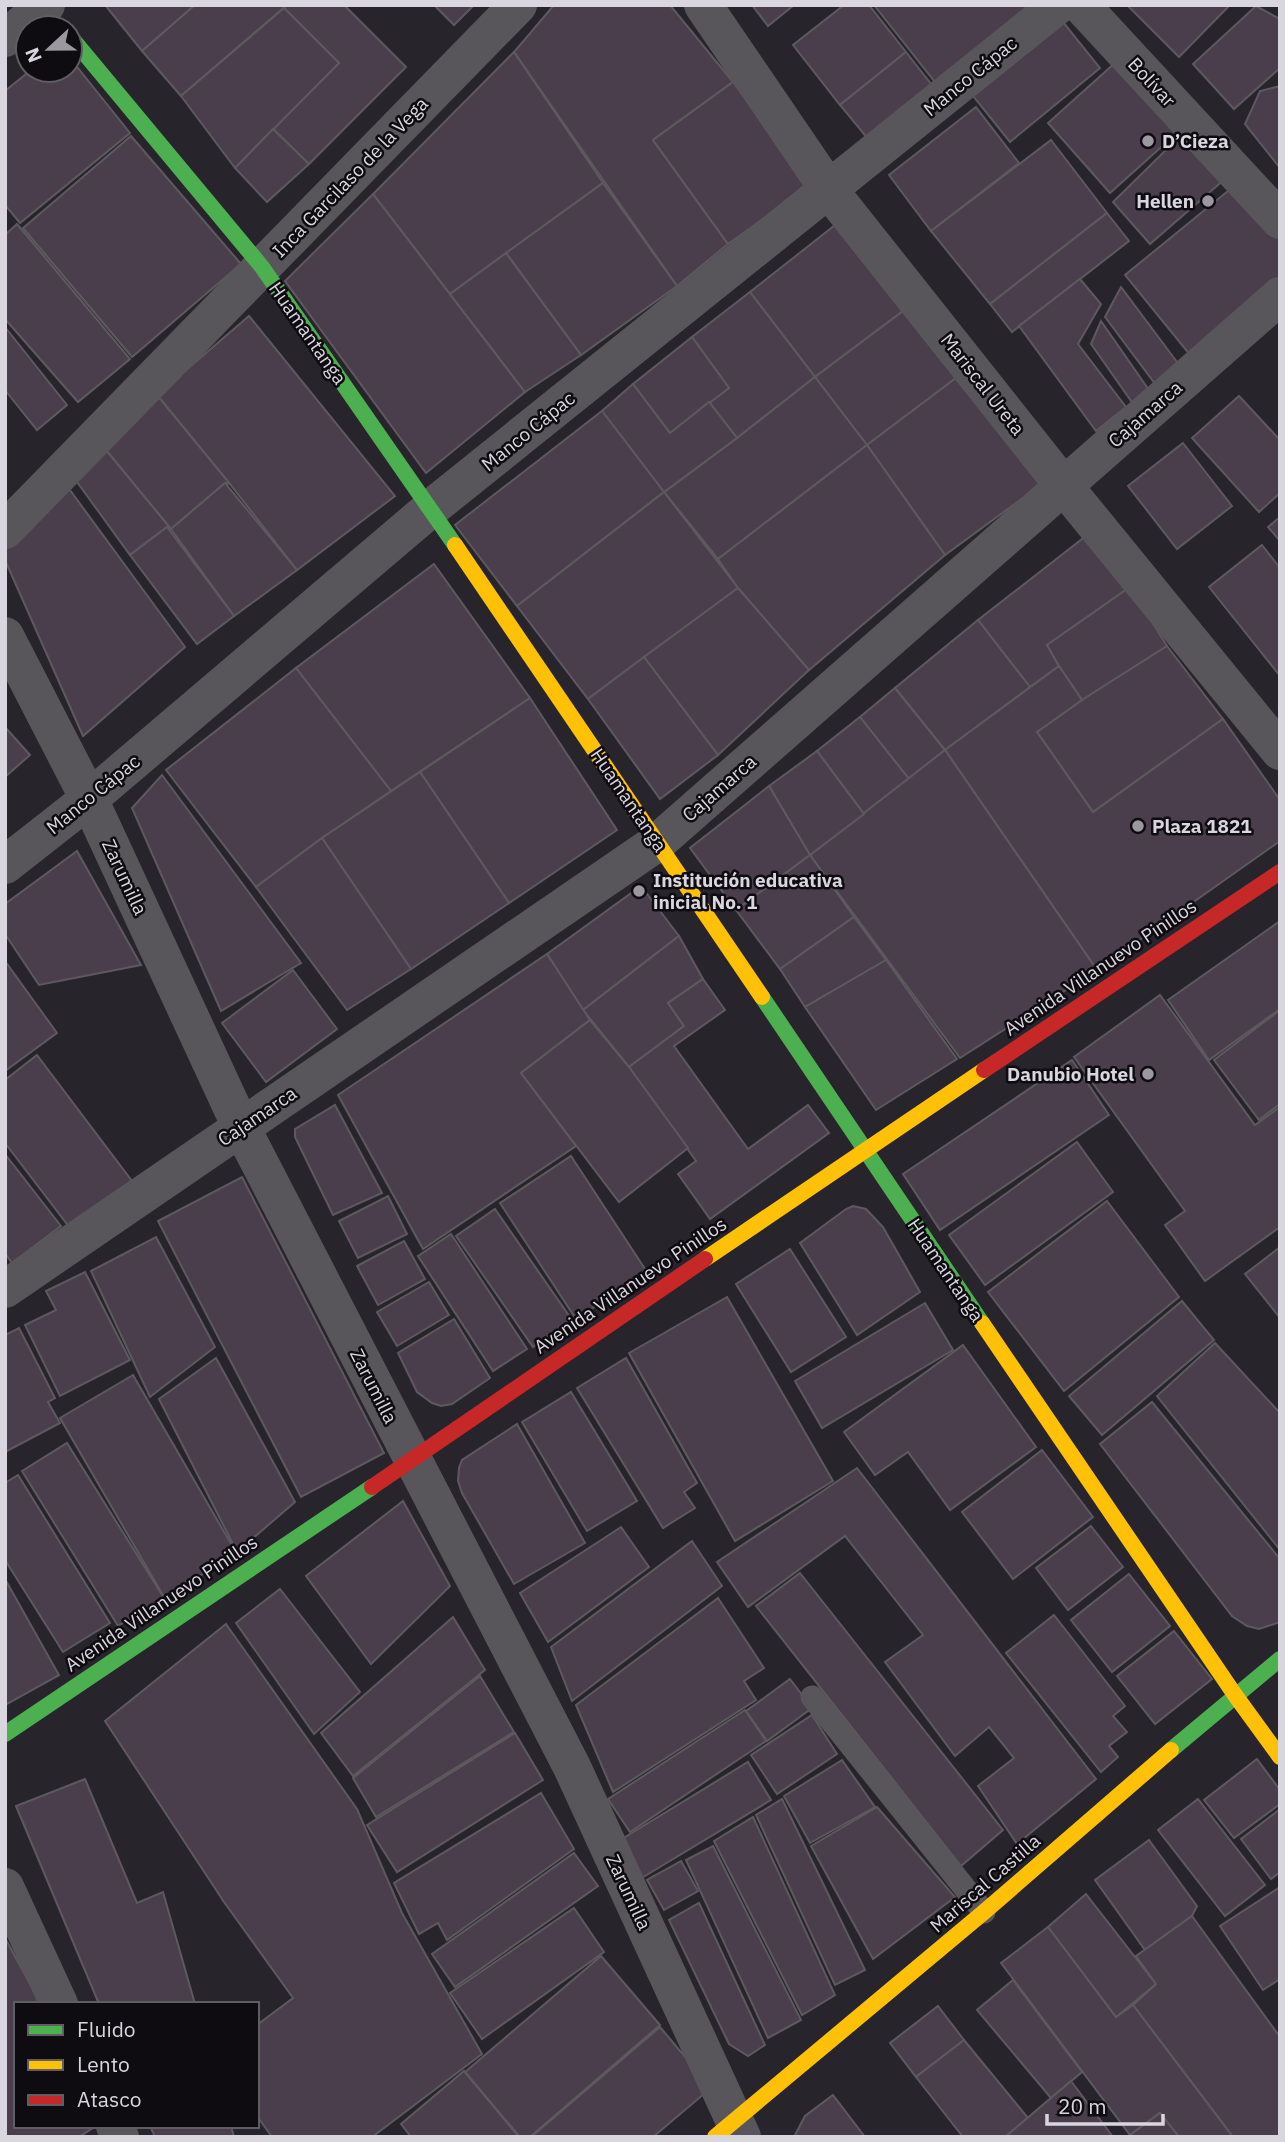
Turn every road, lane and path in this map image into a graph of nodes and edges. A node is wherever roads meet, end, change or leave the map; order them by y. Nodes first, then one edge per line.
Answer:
1 (518, 5) edge
2 (703, 5) edge
3 (1058, 5) edge
4 (1081, 5) edge
5 (46, 6) edge
6 (5, 38) edge
7 (84, 53) edge
8 (829, 190) junction
9 (1280, 220) edge
10 (262, 267) junction
11 (1280, 296) edge
12 (1063, 485) junction
13 (430, 509) junction
14 (5, 530) edge
15 (5, 636) edge
16 (1280, 751) edge
17 (89, 799) junction
18 (658, 842) junction
19 (5, 865) edge
20 (1280, 872) edge
21 (241, 1127) junction
22 (864, 1150) junction
23 (5, 1289) edge
24 (412, 1460) junction
25 (1280, 1659) edge
26 (1235, 1695) junction
27 (812, 1698) dead end
28 (5, 1734) edge
29 (1280, 1757) edge
30 (5, 1887) edge
31 (984, 1912) junction
32 (58, 2002) edge
33 (730, 2131) edge

1 - 10 street, Inca Garcilaso de la Vega
2 - 8 street, Mariscal Ureta
3 - 8 street, Manco Cápac
4 - 9 street, Bolívar
5 - 6 street
7 - 10 street, Huamantanga
8 - 12 street, Mariscal Ureta
8 - 13 street, Manco Cápac
10 - 13 street, Huamantanga
10 - 14 street, Inca Garcilaso de la Vega
11 - 12 street, Cajamarca
12 - 16 street, Mariscal Ureta
12 - 18 street, Cajamarca
13 - 17 street, Manco Cápac
13 - 18 street, Huamantanga
15 - 17 street, Zarumilla
17 - 19 street, Manco Cápac
17 - 21 street, Zarumilla
18 - 21 street, Cajamarca
18 - 22 street, Huamantanga
20 - 22 street, Avenida Villanuevo Pinillos
21 - 23 street, Cajamarca
21 - 24 street, Zarumilla
22 - 24 street, Avenida Villanuevo Pinillos
22 - 26 street, Huamantanga
24 - 28 street, Avenida Villanuevo Pinillos
24 - 33 street, Zarumilla
25 - 26 street, Mariscal Castilla
26 - 29 street, Huamantanga
26 - 31 street, Mariscal Castilla
27 - 31 lane
30 - 32 street
31 - 33 street, Mariscal Castilla

